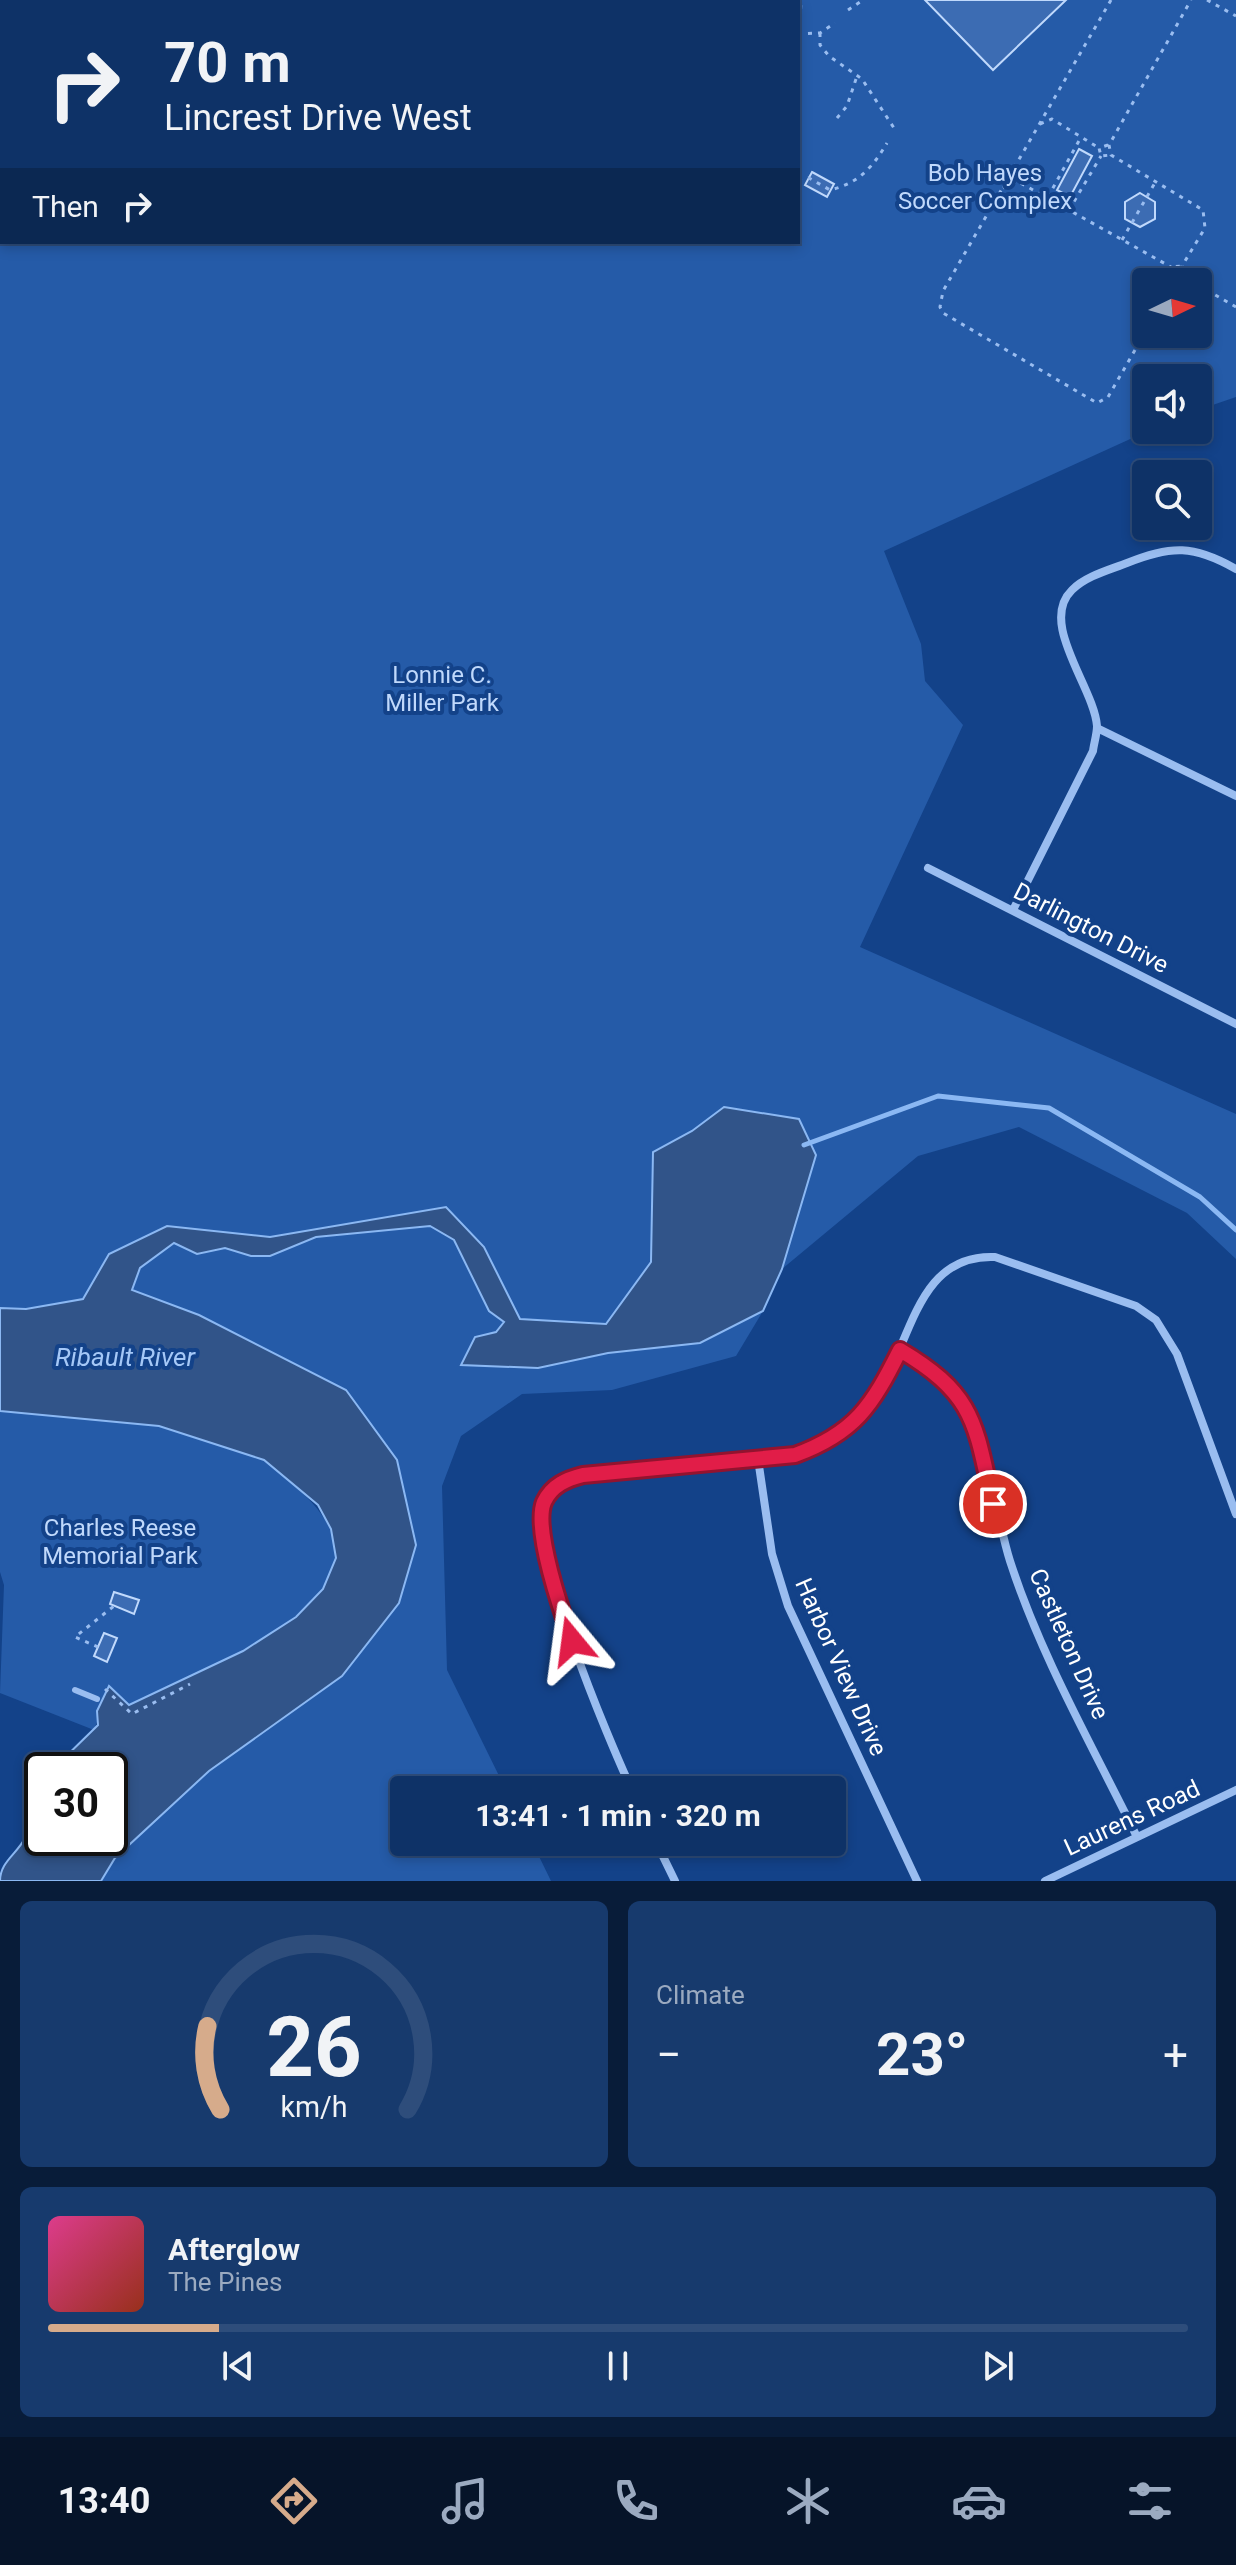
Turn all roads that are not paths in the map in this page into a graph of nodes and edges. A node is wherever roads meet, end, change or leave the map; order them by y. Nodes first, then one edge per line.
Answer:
1 (1236, 569) edge
2 (1097, 728) junction
3 (1236, 796) edge
4 (928, 868) dead end
5 (1013, 910) junction
6 (1236, 1024) edge
7 (900, 1350) junction
8 (758, 1459) junction
9 (1236, 1514) edge
10 (75, 1690) dead end
11 (97, 1699) dead end
12 (625, 1776) edge
13 (1236, 1790) edge
14 (1137, 1837) junction
15 (663, 1856) edge
16 (675, 1881) edge
17 (917, 1881) edge
18 (1045, 1881) edge

1 - 2 street
2 - 3 street
2 - 5 street
4 - 5 street, Darlington Drive
5 - 6 street, Darlington Drive
7 - 8 street
7 - 9 street
7 - 14 street, Castleton Drive
8 - 12 street
8 - 17 street, Harbor View Drive
10 - 11 lane
13 - 14 street, Laurens Road
14 - 18 street, Laurens Road
15 - 16 street

